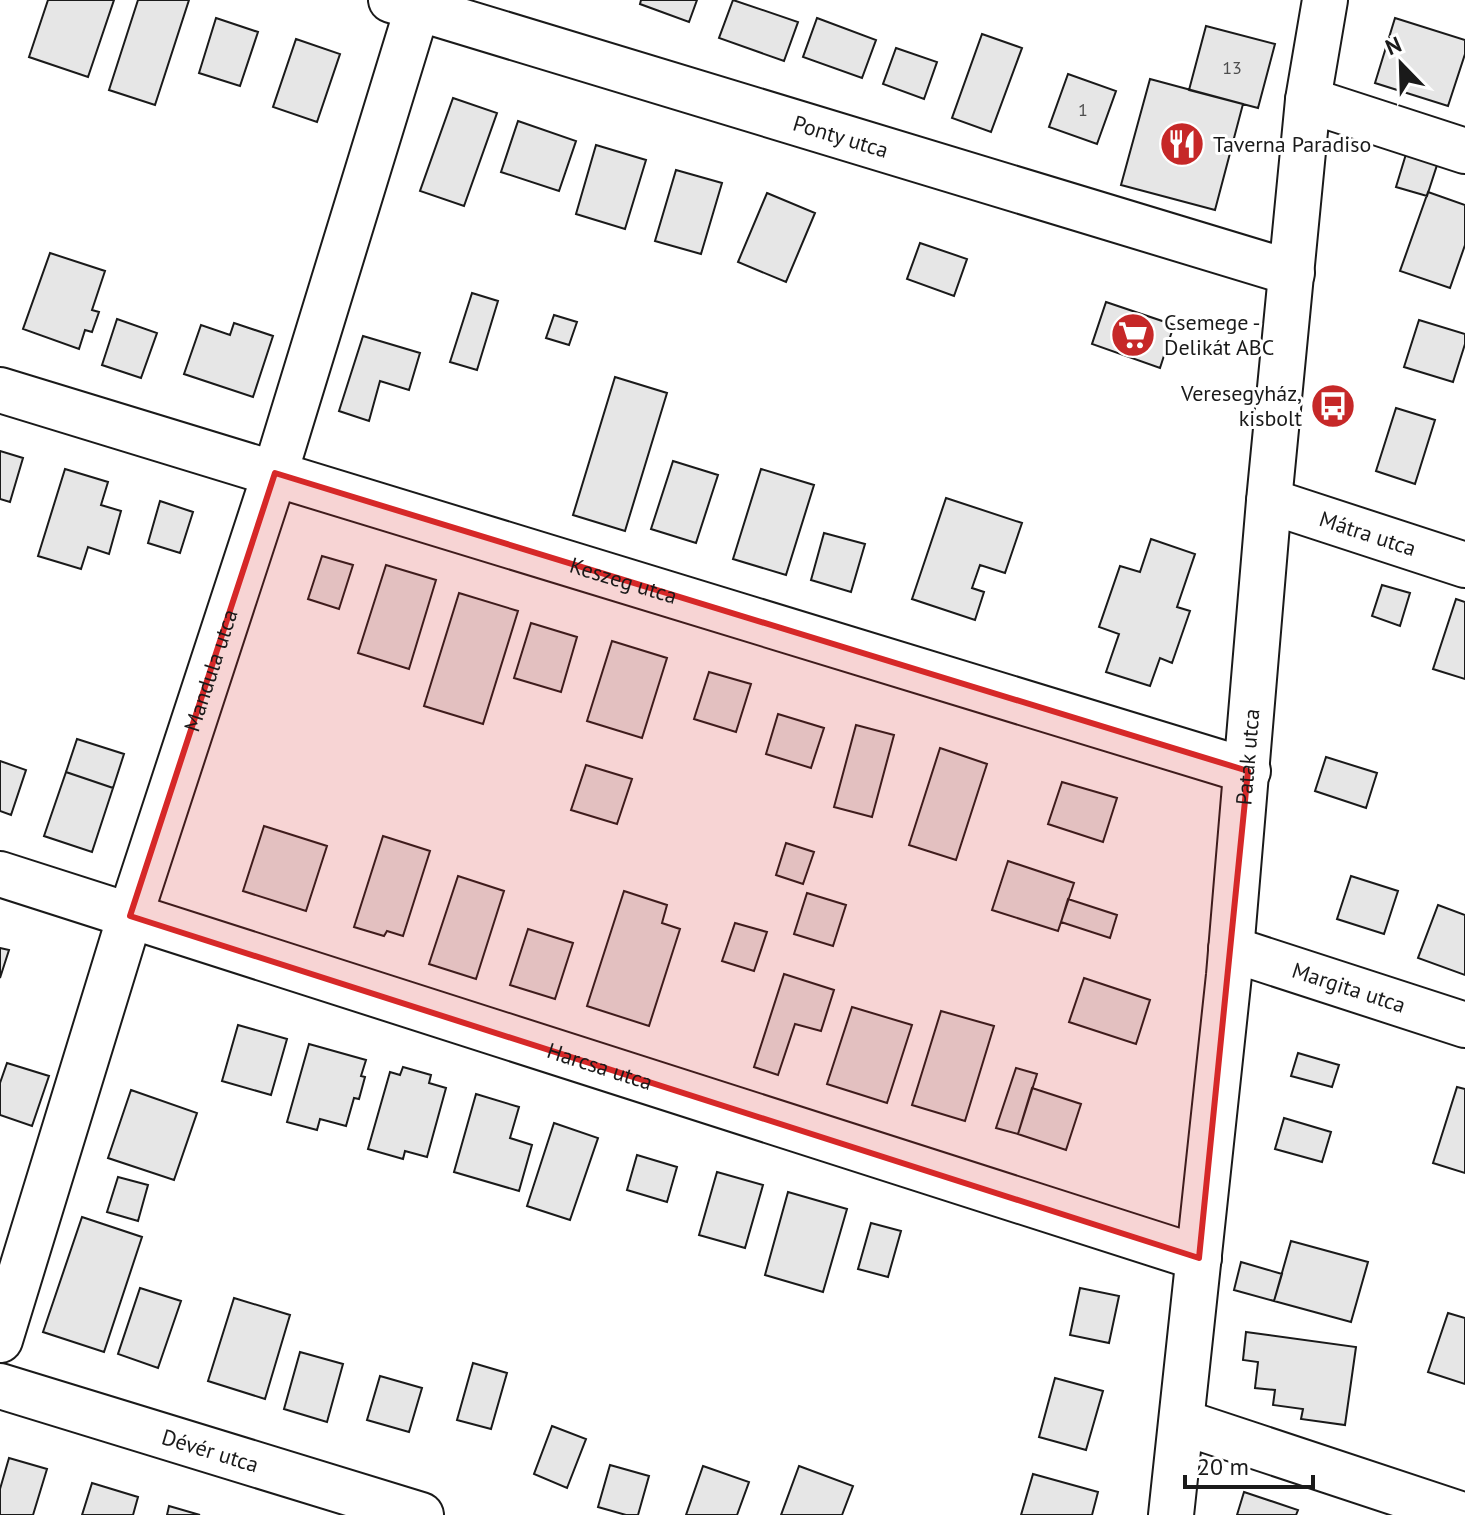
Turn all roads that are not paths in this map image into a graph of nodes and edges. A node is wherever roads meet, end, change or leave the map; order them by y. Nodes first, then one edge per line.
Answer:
1 (1325, 0) edge
2 (410, 3) edge
3 (1308, 100) junction
4 (1465, 151) edge
5 (1292, 273) junction
6 (0, 390) edge
7 (275, 473) junction
8 (1269, 501) junction
9 (1465, 565) edge
10 (1248, 771) junction
11 (0, 874) edge
12 (130, 916) junction
13 (1231, 949) junction
14 (1465, 1025) edge
15 (1199, 1258) junction
16 (0, 1340) edge
17 (0, 1386) edge
18 (1182, 1422) junction
19 (421, 1515) edge
20 (1171, 1515) edge
21 (1463, 1515) edge

1 - 3 street, Patak utca
2 - 5 street, Ponty utca
2 - 7 street, Mandula utca
3 - 4 street
3 - 5 street, Patak utca
5 - 8 street, Patak utca
6 - 7 street, Keszeg utca
7 - 10 street, Keszeg utca
7 - 12 street, Mandula utca
8 - 9 street, Mátra utca
8 - 10 street, Patak utca
10 - 13 street, Patak utca
11 - 12 street, Harcsa utca
12 - 15 street, Harcsa utca
12 - 16 street, Mandula utca
13 - 14 street, Margita utca
13 - 15 street, Patak utca
15 - 18 street, Patak utca
17 - 19 street, Dévér utca
18 - 20 street, Patak utca
18 - 21 street

